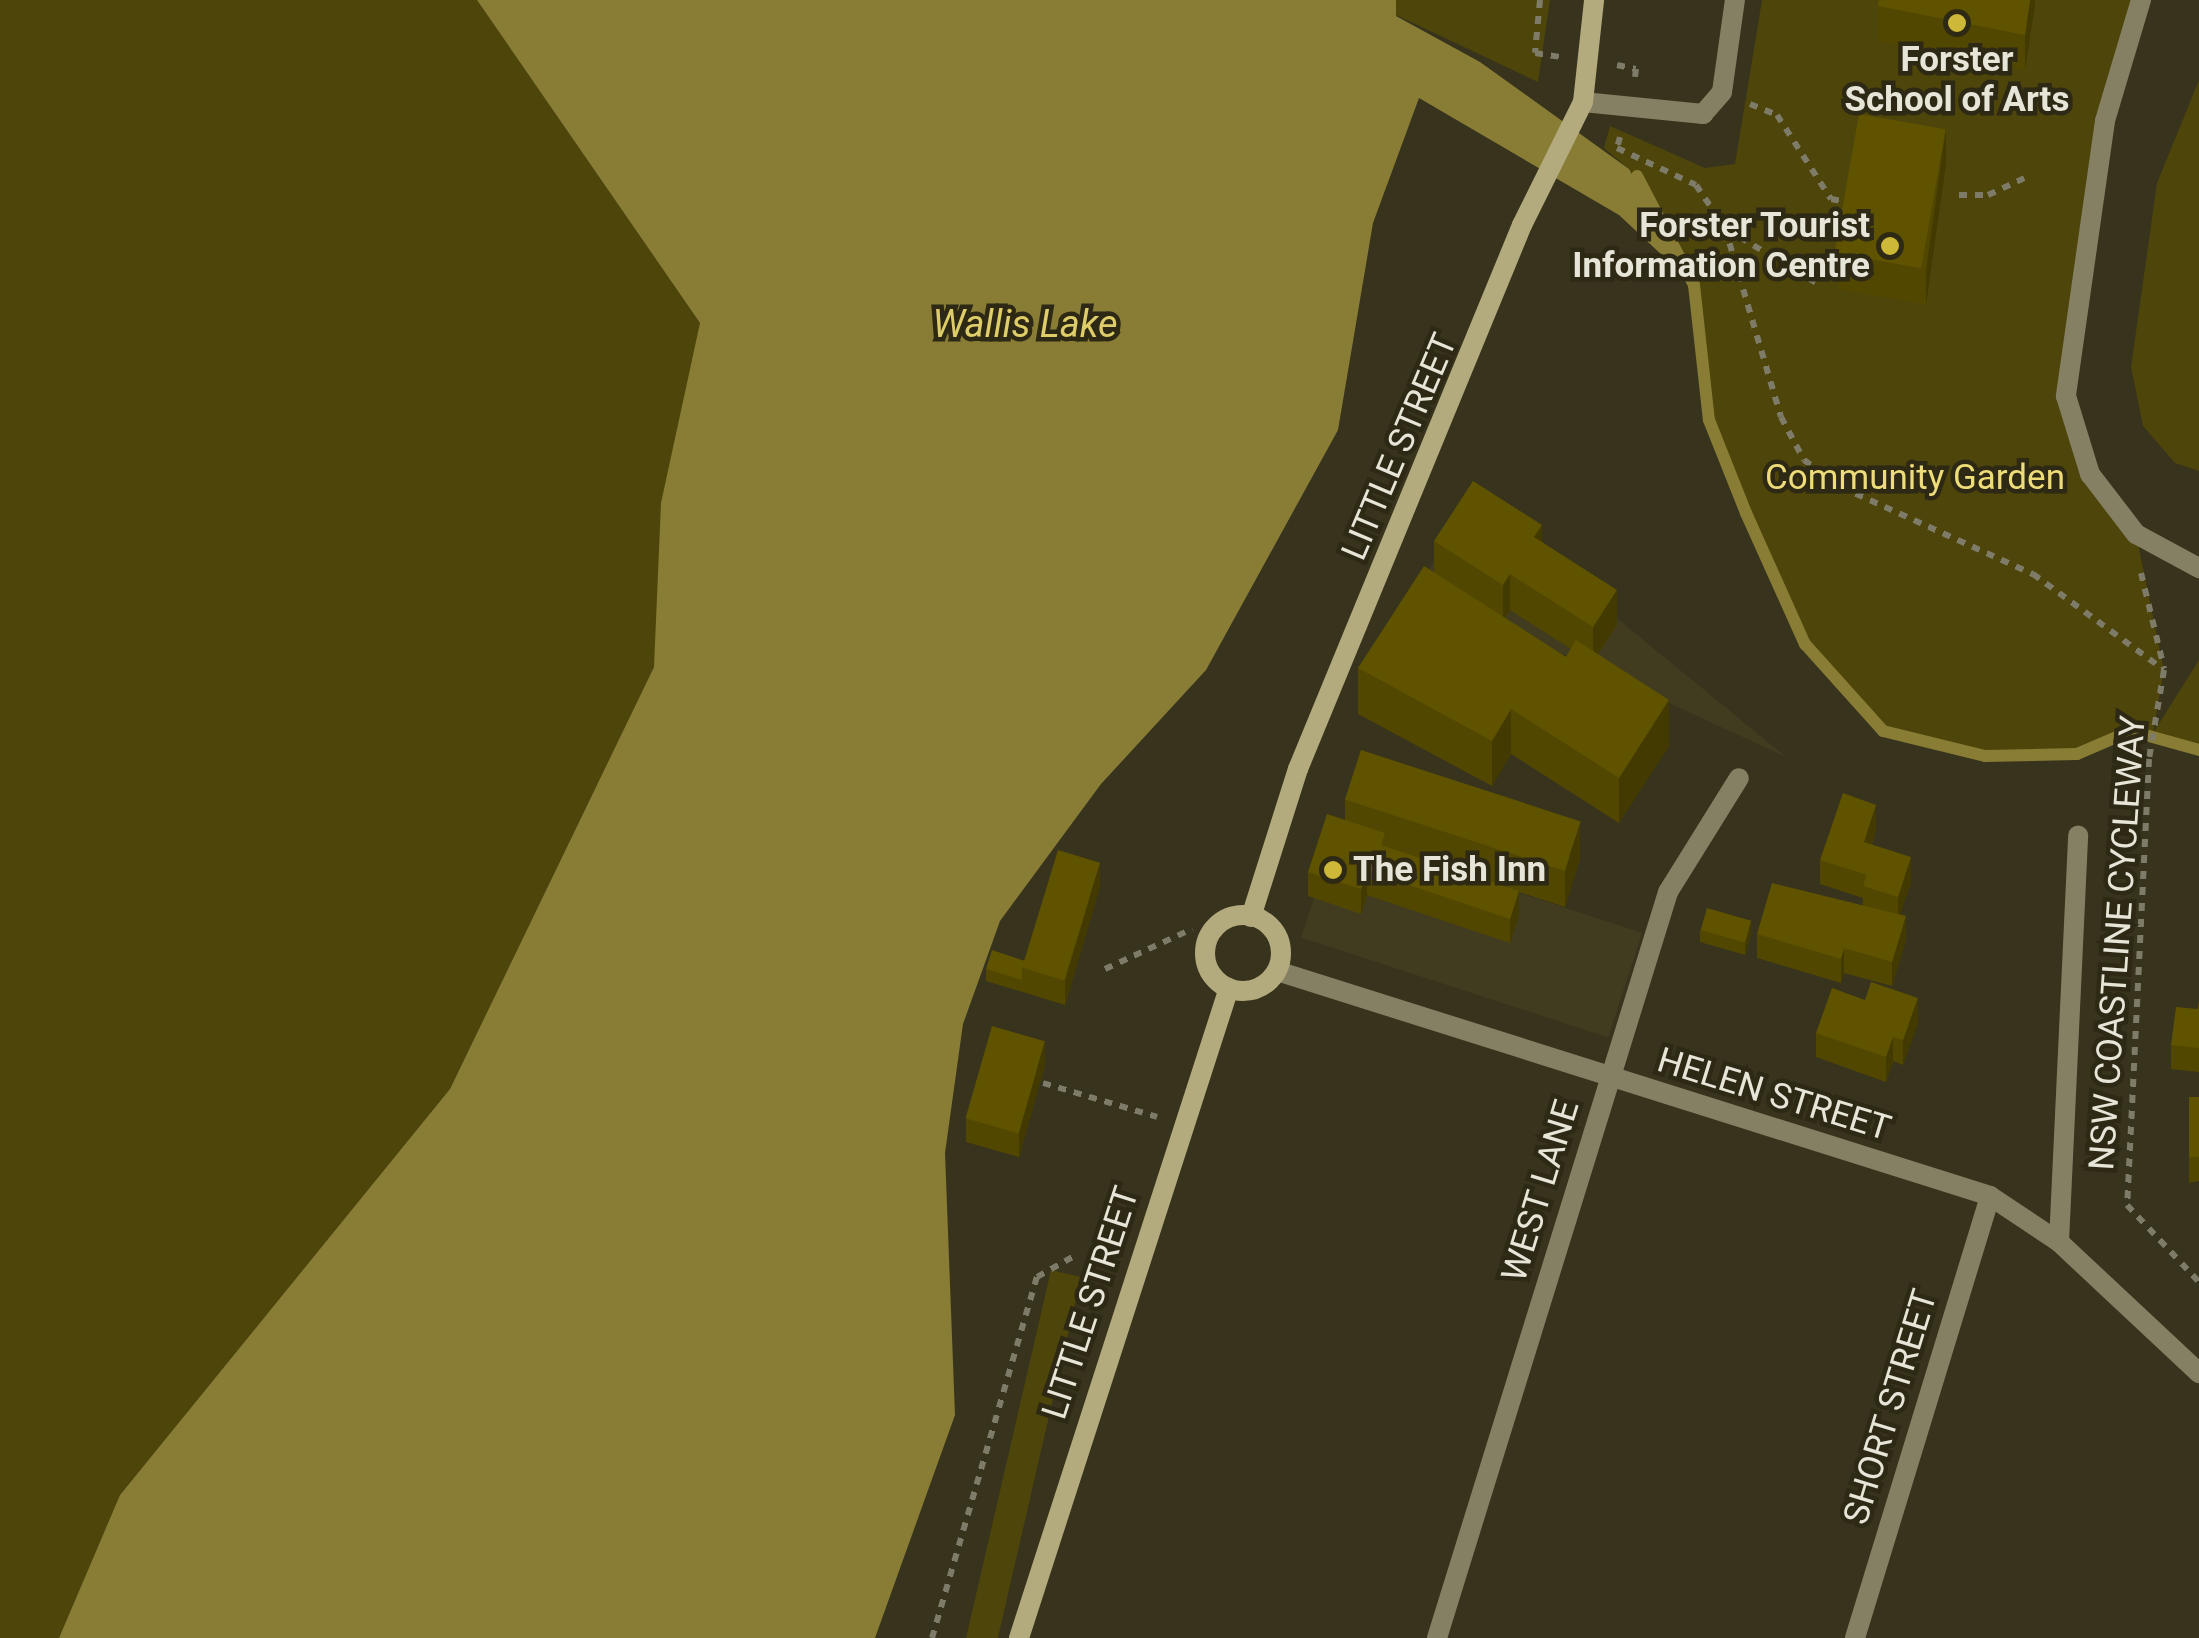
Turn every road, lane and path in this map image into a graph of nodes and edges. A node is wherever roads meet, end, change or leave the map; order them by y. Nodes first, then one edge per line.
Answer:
1 (1540, 0) edge
2 (1594, 0) edge
3 (1735, 0) edge
4 (2142, 0) edge
5 (1544, 54) dead end
6 (1722, 92) junction
7 (1583, 102) junction
8 (1620, 138) dead end
9 (2024, 178) dead end
10 (1959, 196) dead end
11 (1851, 202) edge
12 (1724, 228) junction
13 (1820, 285) dead end
14 (2136, 534) junction
15 (2199, 568) edge
16 (2164, 670) junction
17 (1739, 778) dead end
18 (2078, 835) dead end
19 (1250, 916) junction
20 (1192, 928) dead end
21 (1105, 969) dead end
22 (1276, 971) junction
23 (1229, 988) junction
24 (1611, 1078) junction
25 (1043, 1083) edge
26 (1132, 1110) dead end
27 (1990, 1196) junction
28 (2059, 1242) junction
29 (1076, 1255) dead end
30 (2199, 1282) edge
31 (2199, 1373) edge
32 (932, 1638) edge
33 (1019, 1638) edge
34 (1437, 1638) edge
35 (1855, 1638) edge

1 - 5 path
2 - 7 street, LITTLE STREET
3 - 6 street
4 - 14 street
6 - 7 street
6 - 11 path
7 - 19 street, LITTLE STREET
8 - 12 path, NSW COASTLINE CYCLEWAY
9 - 10 path
12 - 13 path
12 - 16 path, NSW COASTLINE CYCLEWAY
14 - 15 street
14 - 16 path
16 - 30 path, NSW COASTLINE CYCLEWAY
17 - 24 street, WEST LANE
18 - 28 street
19 - 22 street
19 - 23 street
20 - 21 path
22 - 23 street
22 - 24 street, HELEN STREET
23 - 33 street, LITTLE STREET
24 - 27 street, HELEN STREET
24 - 34 street, WEST LANE
25 - 26 path
27 - 28 street, HELEN STREET
27 - 35 street, SHORT STREET
28 - 31 street, HELEN STREET
29 - 32 path

